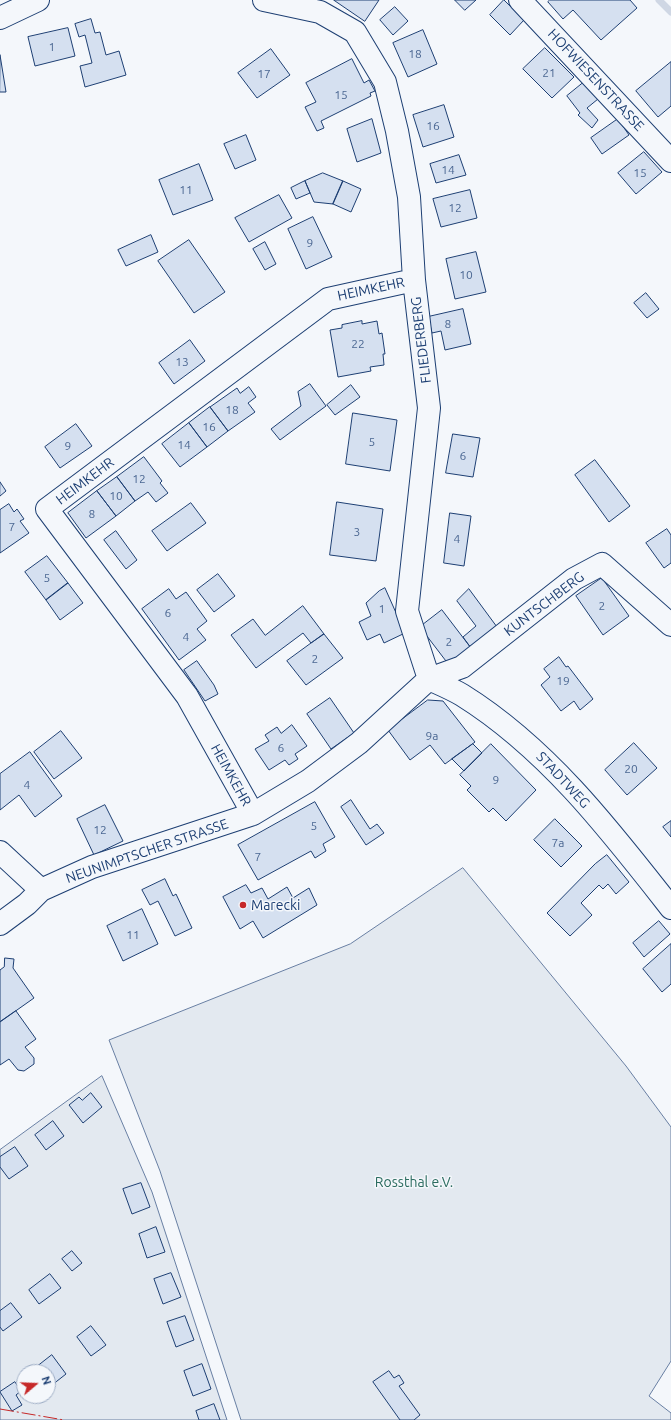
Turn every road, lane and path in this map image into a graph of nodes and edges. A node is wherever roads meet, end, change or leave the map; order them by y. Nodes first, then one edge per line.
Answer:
1 (38, 0) edge
2 (264, 0) edge
3 (520, 0) edge
4 (0, 18) edge
5 (671, 161) edge
6 (414, 280) junction
7 (671, 624) edge
8 (429, 679) junction
9 (253, 814) junction
10 (0, 852) edge
11 (41, 890) junction
12 (671, 908) edge
13 (0, 924) edge

1 - 4 street
2 - 6 street, FLIEDERBERG
3 - 5 street, HOFWIESENSTRASSE
6 - 8 street, FLIEDERBERG
6 - 9 street, HEIMKEHR
7 - 8 street, KUNTSCHBERG
8 - 9 street, NEUNIMPTSCHER STRASSE
8 - 12 street, STADTWEG
9 - 11 street, NEUNIMPTSCHER STRASSE
10 - 11 street
11 - 13 street, NEUNIMPTSCHER STRASSE

